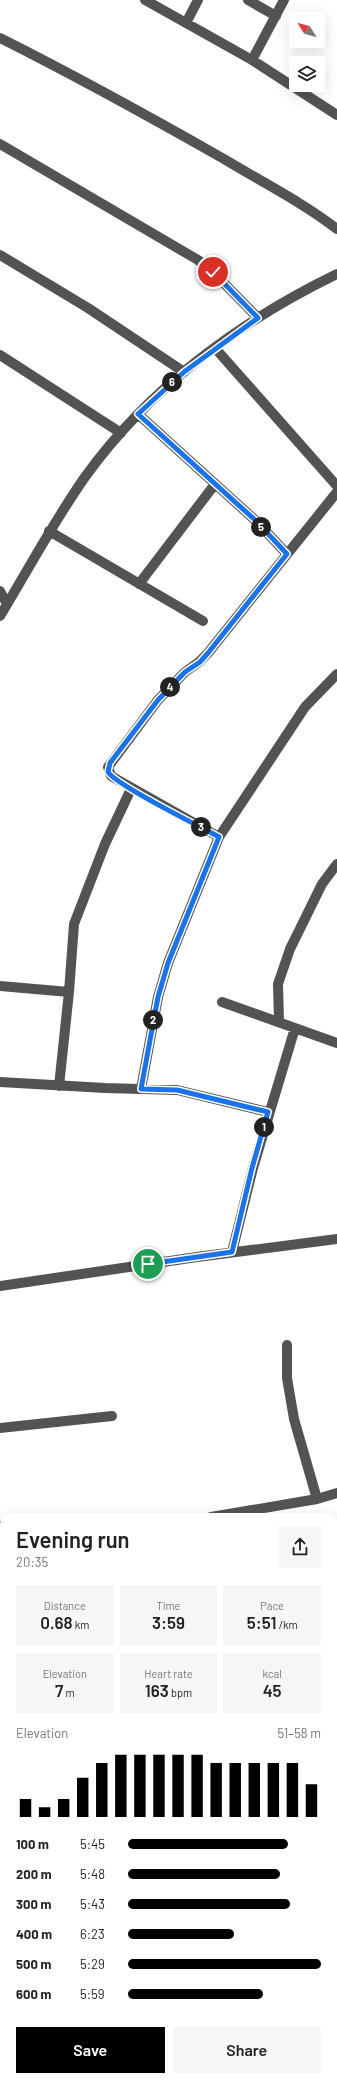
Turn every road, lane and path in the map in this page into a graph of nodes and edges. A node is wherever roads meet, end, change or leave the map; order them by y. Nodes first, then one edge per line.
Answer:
1 (145, 0) edge
2 (198, 0) edge
3 (248, 0) edge
4 (284, 0) edge
5 (276, 16) junction
6 (186, 23) junction
7 (0, 38) edge
8 (252, 60) junction
9 (337, 115) edge
10 (0, 144) edge
11 (336, 228) edge
12 (0, 255) edge
13 (337, 274) edge
14 (258, 318) junction
15 (215, 348) junction
16 (0, 355) edge
17 (184, 372) junction
18 (138, 414) junction
19 (120, 433) junction
20 (215, 484) junction
21 (337, 486) edge
22 (337, 492) edge
23 (49, 532) junction
24 (287, 554) junction
25 (139, 584) junction
26 (0, 591) edge
27 (7, 604) junction
28 (0, 616) edge
29 (203, 621) dead end
30 (337, 674) edge
31 (131, 789) junction
32 (219, 837) junction
33 (337, 864) edge
34 (0, 986) edge
35 (69, 992) junction
36 (222, 1002) dead end
37 (279, 1022) junction
38 (295, 1028) junction
39 (337, 1043) edge
40 (0, 1082) edge
41 (59, 1086) junction
42 (141, 1089) junction
43 (268, 1112) junction
44 (337, 1239) edge
45 (232, 1252) junction
46 (0, 1286) edge
47 (287, 1345) dead end
48 (112, 1416) dead end
49 (0, 1428) edge
50 (337, 1493) edge
51 (317, 1499) junction
52 (235, 1513) edge

1 - 6 street
2 - 6 street
3 - 5 street
4 - 5 street
5 - 8 street
6 - 8 street
7 - 11 street
8 - 9 street
10 - 14 street
12 - 17 street
13 - 14 street
14 - 15 street
15 - 17 street
15 - 21 street
16 - 19 street
17 - 18 street
18 - 19 street
18 - 20 street
19 - 23 street
20 - 24 street
20 - 25 street
22 - 24 street
23 - 25 street
23 - 27 street
24 - 31 street
25 - 29 street
26 - 27 street
27 - 28 street
30 - 32 street
31 - 32 street
31 - 35 street
32 - 42 street
33 - 37 street
34 - 35 street
35 - 41 street
36 - 37 street
37 - 38 street
38 - 39 street
38 - 43 street
40 - 41 street
41 - 42 street
42 - 43 street
43 - 45 street
44 - 45 street
45 - 46 street
47 - 51 street
48 - 49 street
50 - 51 street
51 - 52 street

